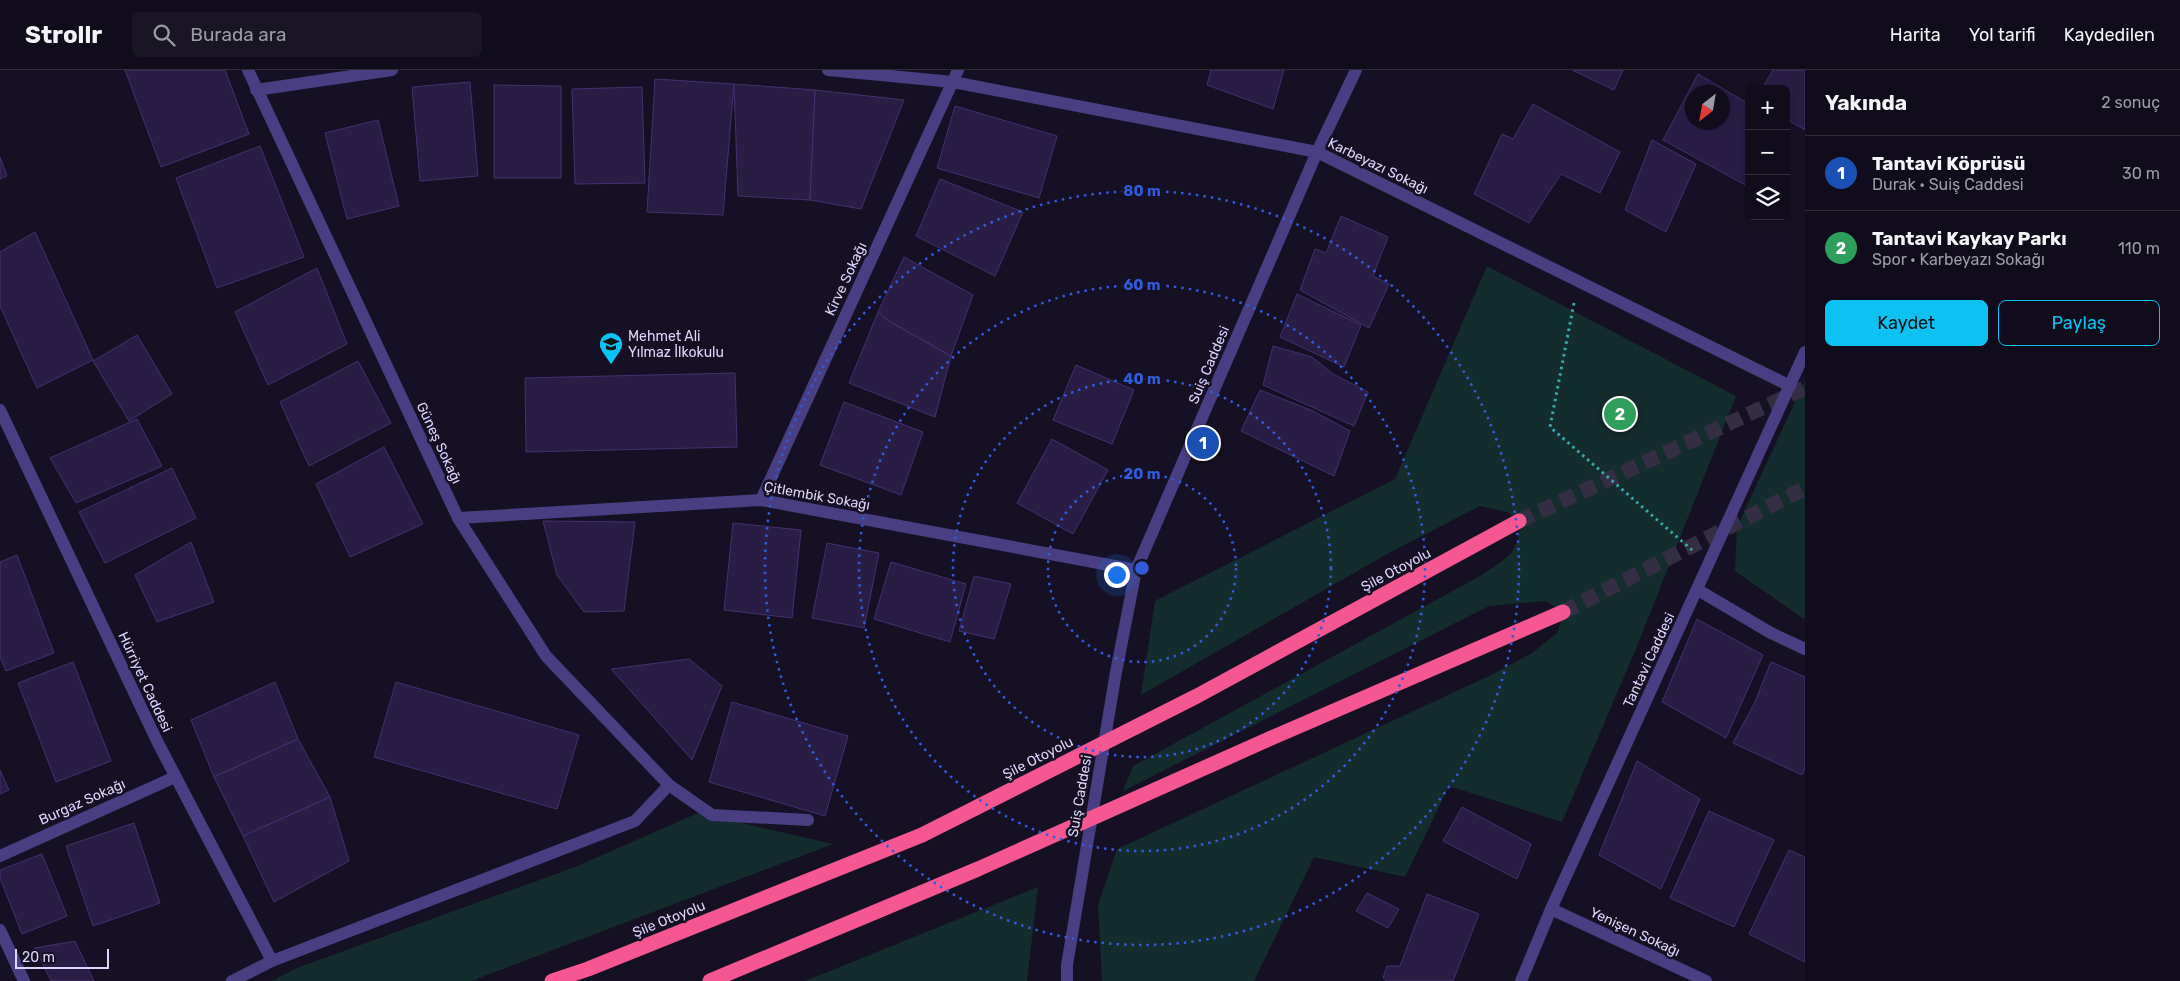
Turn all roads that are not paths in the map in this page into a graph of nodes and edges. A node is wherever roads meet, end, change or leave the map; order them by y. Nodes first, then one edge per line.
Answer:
1 (248, 70) edge
2 (392, 70) edge
3 (828, 70) edge
4 (958, 70) edge
5 (1356, 70) edge
6 (952, 82) junction
7 (256, 90) junction
8 (1317, 152) junction
9 (1805, 352) edge
10 (1790, 386) junction
11 (0, 410) edge
12 (761, 500) junction
13 (458, 518) junction
14 (1519, 521) tunnel mouth
15 (1136, 570) junction
16 (1698, 590) junction
17 (1563, 612) tunnel mouth
18 (1805, 648) edge
19 (175, 777) junction
20 (669, 785) junction
21 (808, 820) dead end
22 (0, 856) edge
23 (1551, 910) junction
24 (0, 930) edge
25 (272, 962) junction
26 (24, 981) edge
27 (232, 981) edge
28 (552, 981) edge
29 (710, 981) edge
30 (1067, 981) edge
31 (1521, 981) edge
32 (1706, 981) edge

1 - 7 street, Güneş Sokağı
2 - 7 street
3 - 6 street, Karbeyazı Sokağı
4 - 6 street, Kirve Sokağı
5 - 8 street, Suiş Caddesi
6 - 8 street, Karbeyazı Sokağı
6 - 12 street, Kirve Sokağı
7 - 13 street, Güneş Sokağı
8 - 10 street, Karbeyazı Sokağı
8 - 15 street, Suiş Caddesi
9 - 10 street, Tantavi Caddesi
10 - 16 street, Tantavi Caddesi
11 - 19 street, Hürriyet Caddesi
12 - 13 street, Çitlembik Sokağı
12 - 15 street, Çitlembik Sokağı
13 - 20 street, Güneş Sokağı
14 - 28 highway, Şile Otoyolu
15 - 30 street, Suiş Caddesi
16 - 18 street
16 - 23 street, Tantavi Caddesi
17 - 29 highway
19 - 22 street, Burgaz Sokağı
19 - 25 street, Hürriyet Caddesi
20 - 21 street, Güneş Sokağı
20 - 25 street
23 - 31 street, Tantavi Caddesi
23 - 32 street, Yenişen Sokağı
24 - 26 street
25 - 27 street

